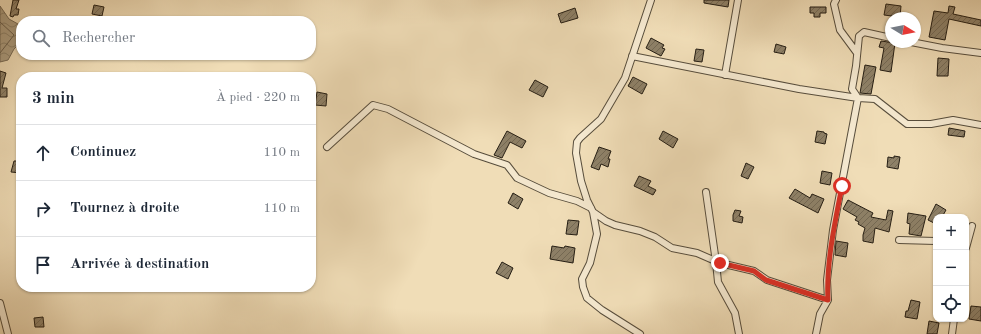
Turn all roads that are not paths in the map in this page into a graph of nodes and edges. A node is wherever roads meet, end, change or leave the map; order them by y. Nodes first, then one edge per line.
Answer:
1 (651, 0) edge
2 (738, 0) edge
3 (836, 0) edge
4 (885, 37) edge
5 (921, 44) edge
6 (857, 53) junction
7 (981, 53) edge
8 (632, 56) junction
9 (725, 75) junction
10 (858, 98) junction
11 (981, 125) edge
12 (327, 147) dead end
13 (706, 192) dead end
14 (592, 210) junction
15 (972, 226) dead end
16 (969, 235) edge
17 (899, 240) dead end
18 (933, 241) edge
19 (716, 262) junction
20 (828, 300) junction
21 (0, 303) edge
22 (954, 322) edge
23 (8, 334) edge
24 (640, 334) edge
25 (739, 334) edge
26 (816, 334) edge
27 (952, 334) edge

1 - 8 street
2 - 9 street
3 - 6 street
4 - 6 street
5 - 7 street
6 - 10 street
8 - 9 street
8 - 14 street
9 - 10 street
10 - 11 street
10 - 20 street
12 - 14 street
13 - 19 street
14 - 19 street
14 - 24 street
15 - 16 street
17 - 18 street
19 - 20 street
19 - 25 street
20 - 26 street
21 - 23 street
22 - 27 street

